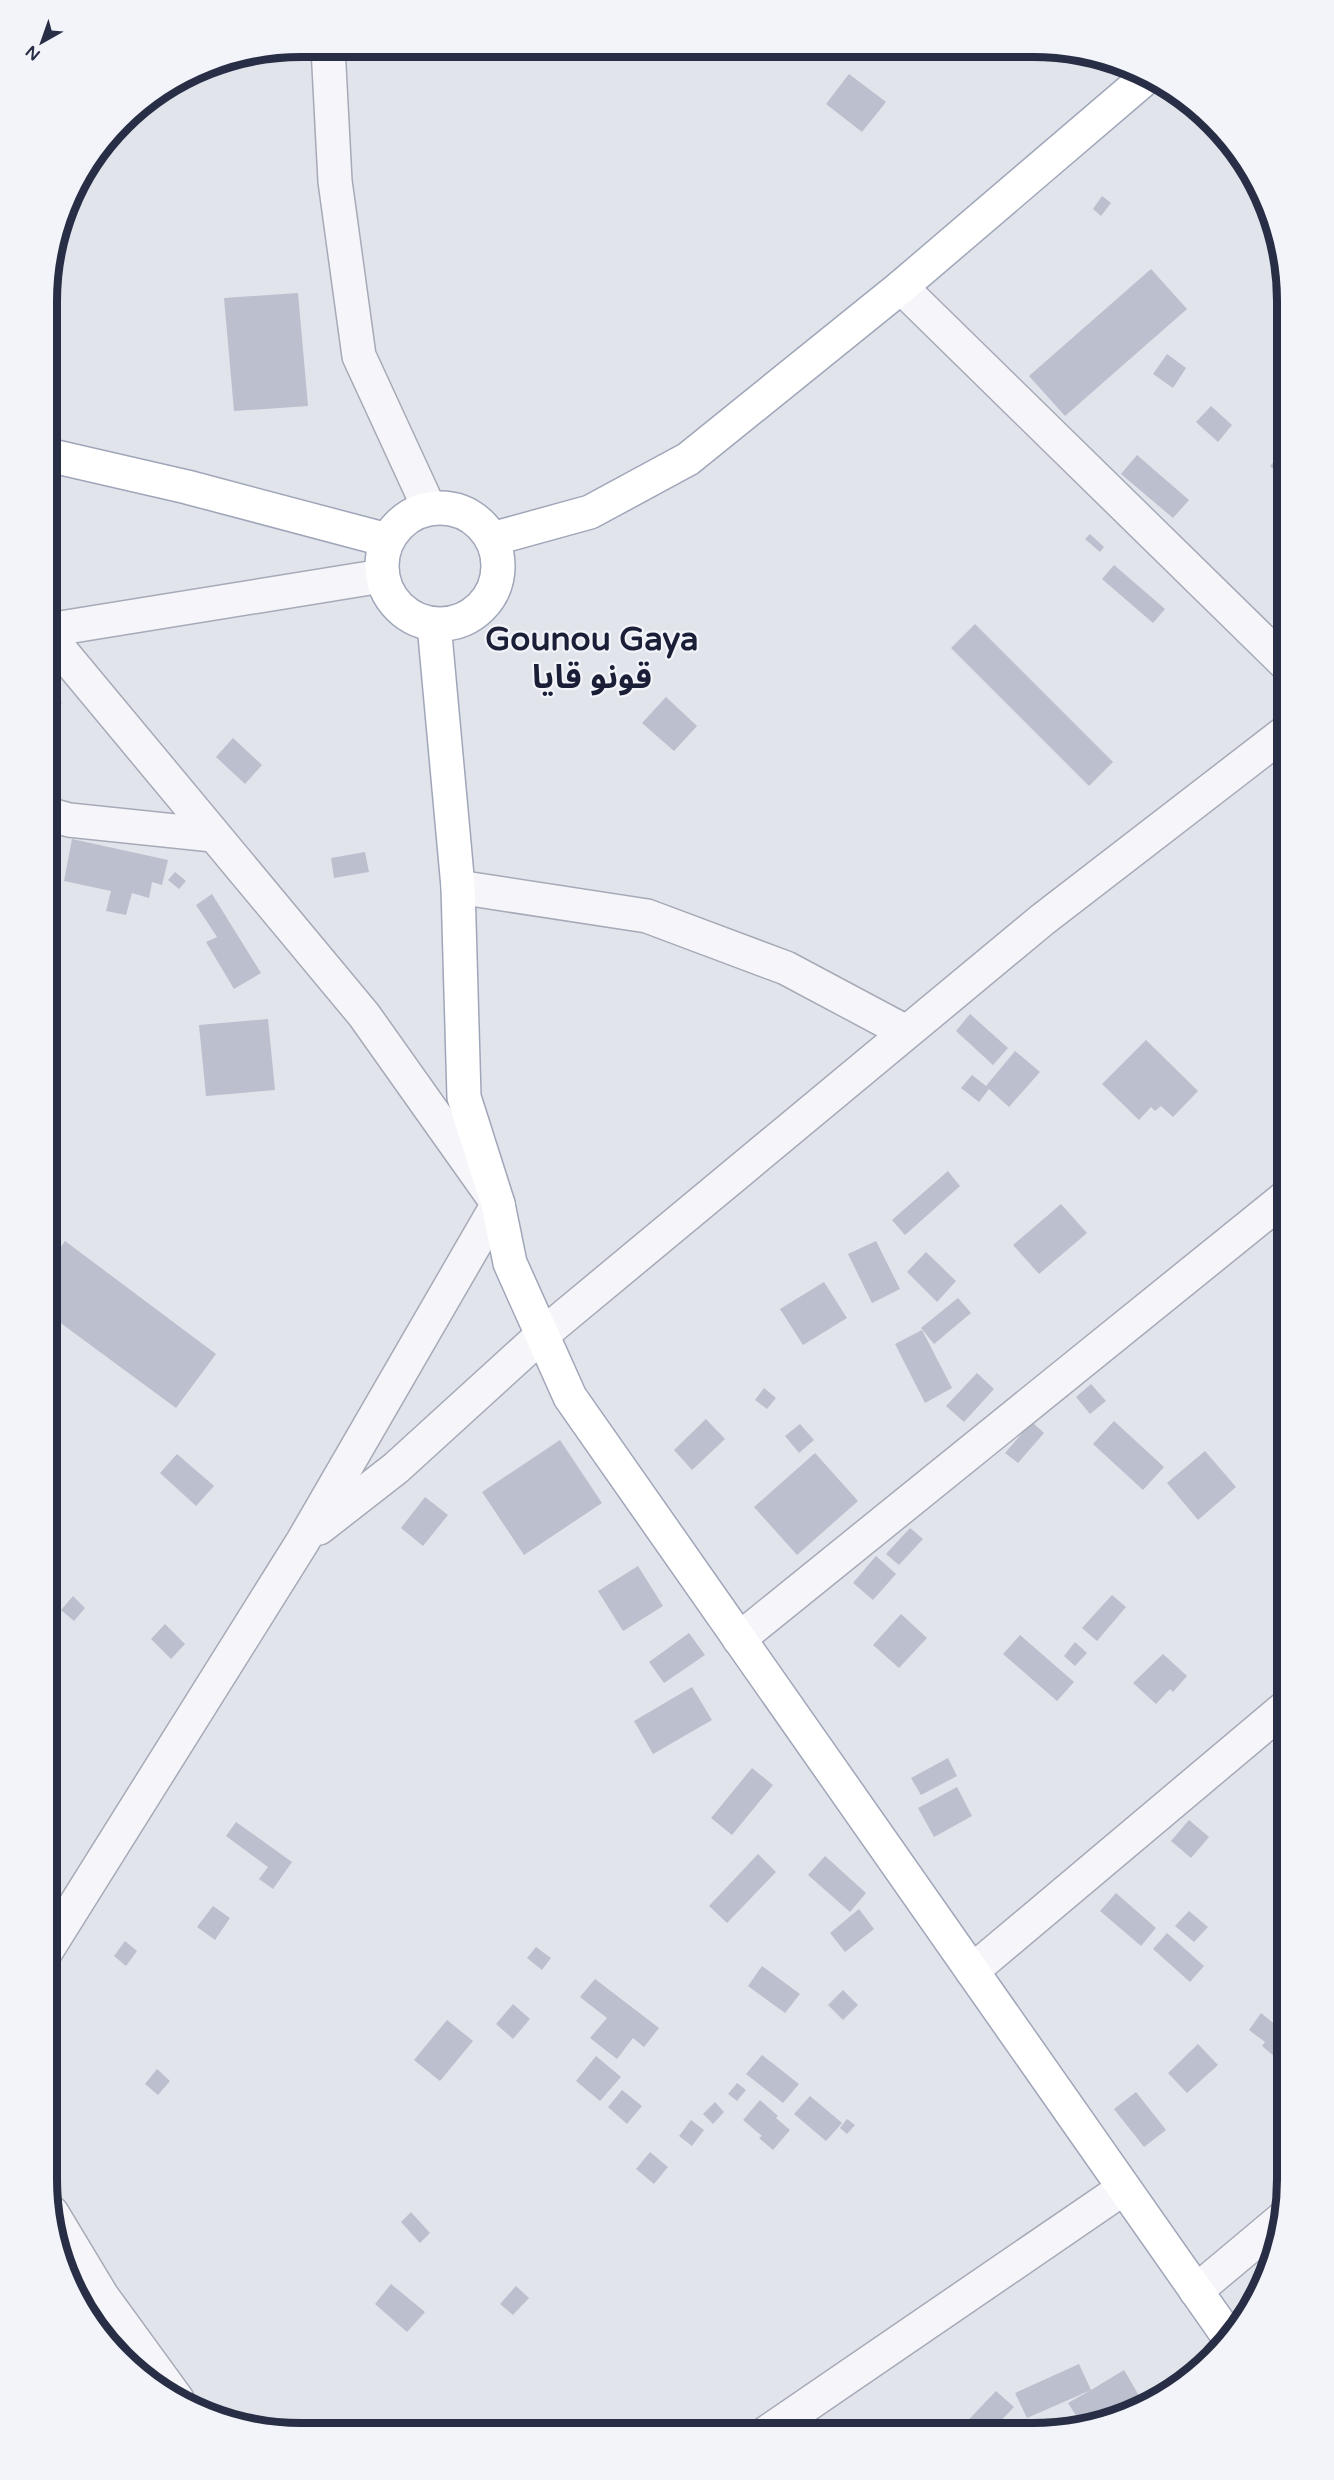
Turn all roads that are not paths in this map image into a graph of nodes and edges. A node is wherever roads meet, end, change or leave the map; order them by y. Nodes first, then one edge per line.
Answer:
1 (329, 57) edge
2 (1141, 82) edge
3 (901, 287) junction
4 (57, 457) edge
5 (429, 508) junction
6 (492, 539) junction
7 (387, 540) junction
8 (382, 576) junction
9 (434, 624) junction
10 (57, 629) edge
11 (57, 646) edge
12 (1277, 655) edge
13 (1277, 739) edge
14 (57, 817) edge
15 (213, 835) junction
16 (458, 887) junction
17 (906, 1032) junction
18 (498, 1204) junction
19 (1277, 1204) edge
20 (542, 1335) junction
21 (303, 1541) junction
22 (739, 1639) junction
23 (1277, 1714) edge
24 (57, 1934) edge
25 (972, 1971) junction
26 (1124, 2188) junction
27 (1272, 2227) edge
28 (63, 2231) edge
29 (1196, 2290) junction
30 (1224, 2331) edge
31 (164, 2381) edge
32 (781, 2423) edge

1 - 5 street
2 - 3 main road
3 - 6 main road
3 - 12 street
4 - 7 main road
5 - 6 main road
5 - 7 main road
6 - 9 main road
7 - 8 main road
8 - 9 main road
8 - 10 street
9 - 16 main road
11 - 15 street
13 - 17 street
14 - 15 street
15 - 18 street
16 - 17 street
16 - 18 main road
17 - 20 street
18 - 20 main road
18 - 21 street
19 - 22 street
20 - 21 street
20 - 22 main road
21 - 24 street
22 - 25 main road
23 - 25 street
25 - 26 main road
26 - 29 main road
26 - 32 street
27 - 29 street
28 - 31 street
29 - 30 main road

